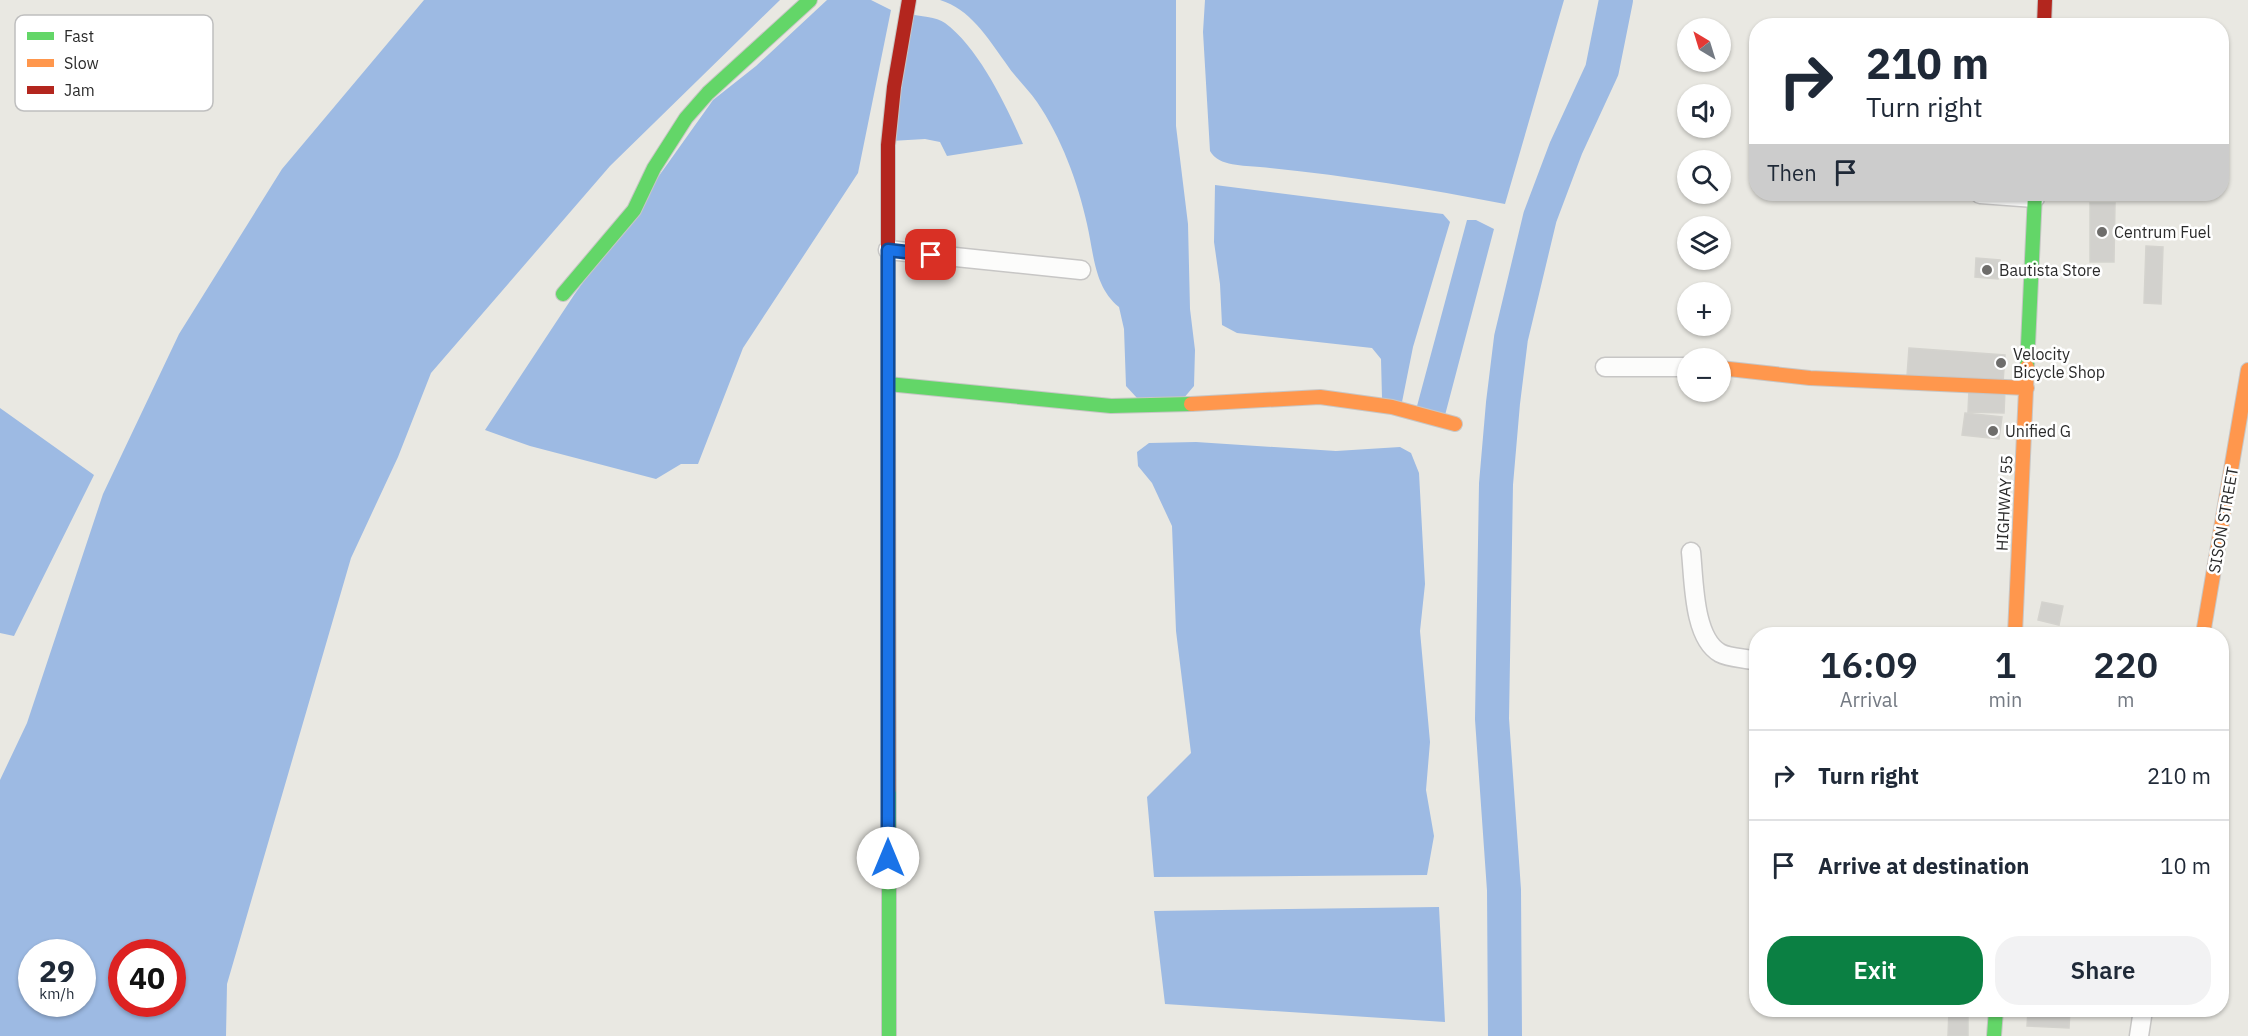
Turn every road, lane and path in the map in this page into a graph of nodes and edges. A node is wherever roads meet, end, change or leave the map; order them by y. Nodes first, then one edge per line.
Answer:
1 (810, 0) edge
2 (909, 0) edge
3 (2045, 0) edge
4 (2044, 18) edge
5 (2035, 201) edge
6 (888, 250) junction
7 (1081, 270) dead end
8 (563, 294) dead end
9 (1605, 367) dead end
10 (1677, 367) edge
11 (1731, 369) edge
12 (2248, 370) edge
13 (888, 384) junction
14 (2027, 388) junction
15 (1455, 424) dead end
16 (1691, 552) dead end
17 (2014, 627) edge
18 (2204, 627) edge
19 (1749, 659) edge
20 (1995, 1017) edge
21 (2142, 1017) edge
22 (889, 1036) edge
23 (1994, 1036) edge
24 (2139, 1036) edge

1 - 8 main road
2 - 6 main road
3 - 4 main road
5 - 14 main road, HIGHWAY 55
6 - 7 street
6 - 13 main road
9 - 10 street
11 - 14 main road
12 - 18 main road, SISON STREET
13 - 15 main road
13 - 22 main road
14 - 17 main road, HIGHWAY 55
16 - 19 street
20 - 23 main road
21 - 24 street

